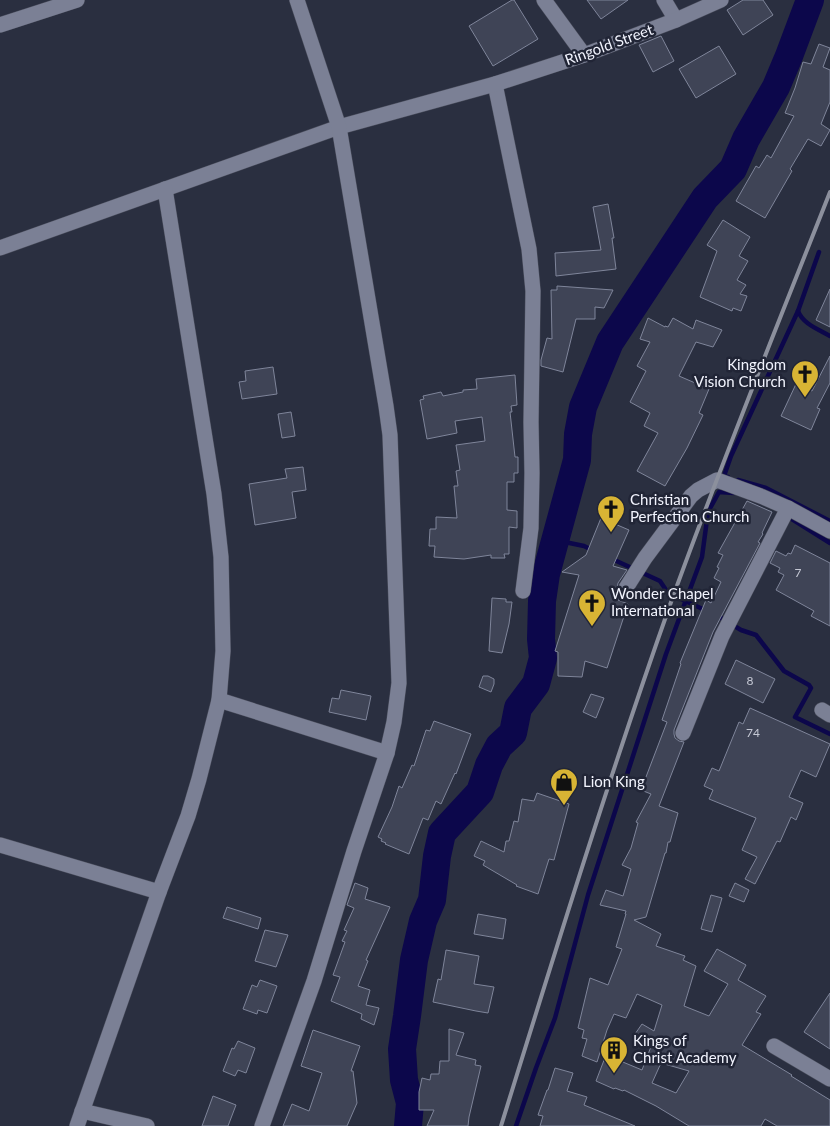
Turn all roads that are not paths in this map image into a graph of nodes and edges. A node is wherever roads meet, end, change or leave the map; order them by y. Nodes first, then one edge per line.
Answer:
1 (77, 0) edge
2 (297, 0) edge
3 (544, 0) edge
4 (664, 0) edge
5 (721, 0) edge
6 (676, 20) junction
7 (0, 25) edge
8 (584, 55) junction
9 (495, 84) junction
10 (339, 127) junction
11 (165, 189) junction
12 (0, 248) edge
13 (788, 508) junction
14 (830, 531) edge
15 (626, 588) dead end
16 (523, 591) dead end
17 (219, 700) junction
18 (683, 733) dead end
19 (387, 753) junction
20 (0, 845) edge
21 (159, 892) junction
22 (774, 1046) dead end
23 (830, 1079) edge
24 (82, 1111) junction
25 (77, 1126) edge
26 (147, 1126) edge
27 (262, 1126) edge

1 - 7 street
2 - 10 street
3 - 8 street
4 - 6 street
5 - 6 street, Ringold Street
6 - 8 street, Ringold Street
8 - 9 street, Ringold Street
9 - 10 street, Ringold Street
9 - 16 street
10 - 11 street, Ringold Street
10 - 19 street
11 - 12 street, Ringold Street
11 - 17 street
13 - 14 street
13 - 15 street
13 - 18 street
17 - 19 street
17 - 21 street
19 - 27 street
20 - 21 street
21 - 24 street
22 - 23 street
24 - 25 street
24 - 26 street

